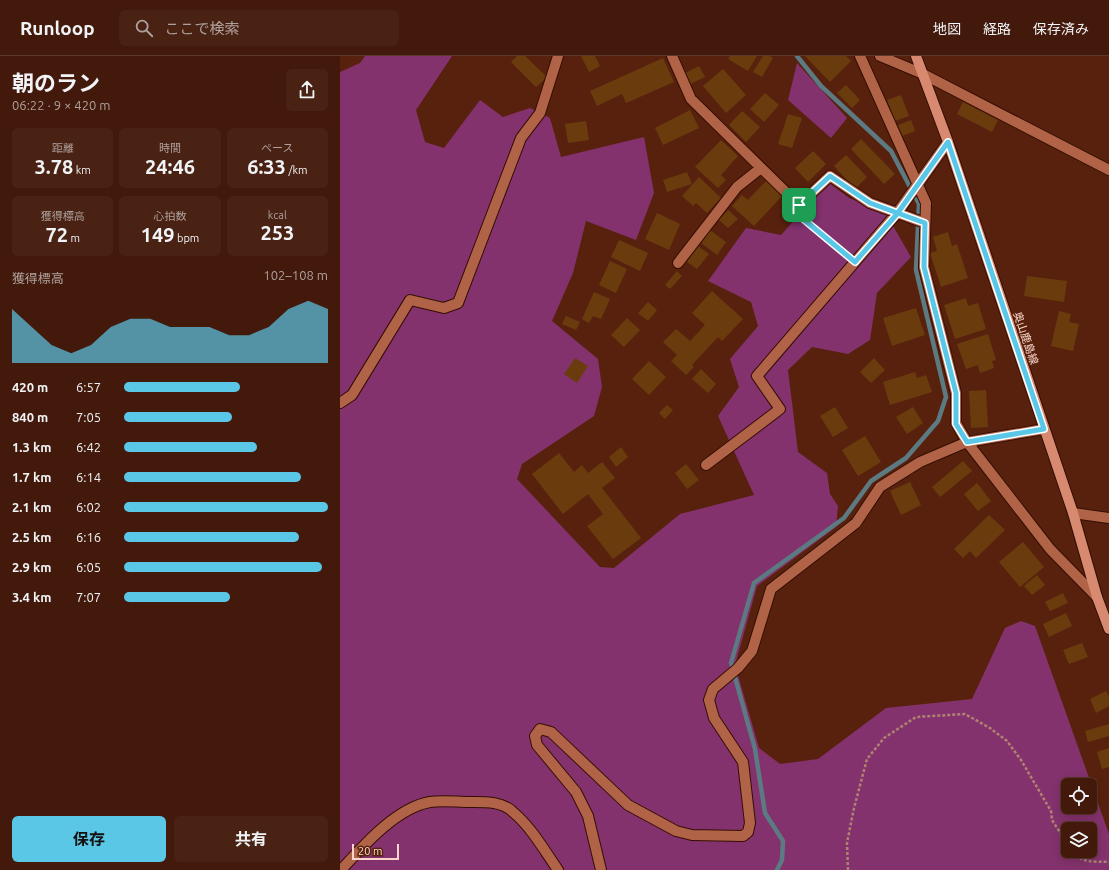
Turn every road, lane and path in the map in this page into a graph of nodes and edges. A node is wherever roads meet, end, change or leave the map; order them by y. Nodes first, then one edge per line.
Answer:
1 (558, 56) edge
2 (672, 56) edge
3 (860, 56) edge
4 (880, 56) edge
5 (916, 56) edge
6 (923, 74) junction
7 (948, 142) junction
8 (761, 168) junction
9 (1109, 170) edge
10 (918, 182) junction
11 (799, 205) junction
12 (897, 214) junction
13 (925, 223) junction
14 (855, 262) junction
15 (678, 263) dead end
16 (340, 404) edge
17 (1044, 429) junction
18 (967, 442) junction
19 (706, 465) dead end
20 (1073, 513) junction
21 (1109, 517) edge
22 (1097, 597) junction
23 (1109, 629) edge
24 (1061, 834) edge
25 (1078, 858) edge
26 (1109, 862) edge
27 (341, 870) edge
28 (558, 870) edge
29 (601, 870) edge
30 (848, 870) edge

1 - 16 street
2 - 8 street
3 - 10 street
4 - 6 street
5 - 6 main road, 奥山鹿島線
6 - 7 main road, 奥山鹿島線
6 - 9 street
7 - 10 street
7 - 17 main road, 奥山鹿島線
8 - 11 street
8 - 15 street
10 - 12 street
10 - 13 street
11 - 12 street
11 - 14 path
12 - 13 street
12 - 14 street
13 - 18 street
14 - 19 street
17 - 18 street
17 - 20 main road, 奥山鹿島線
18 - 22 street
18 - 29 street
20 - 21 street
20 - 22 main road, 奥山鹿島線
22 - 23 main road, 奥山鹿島線
24 - 30 path
25 - 26 path
27 - 28 street

